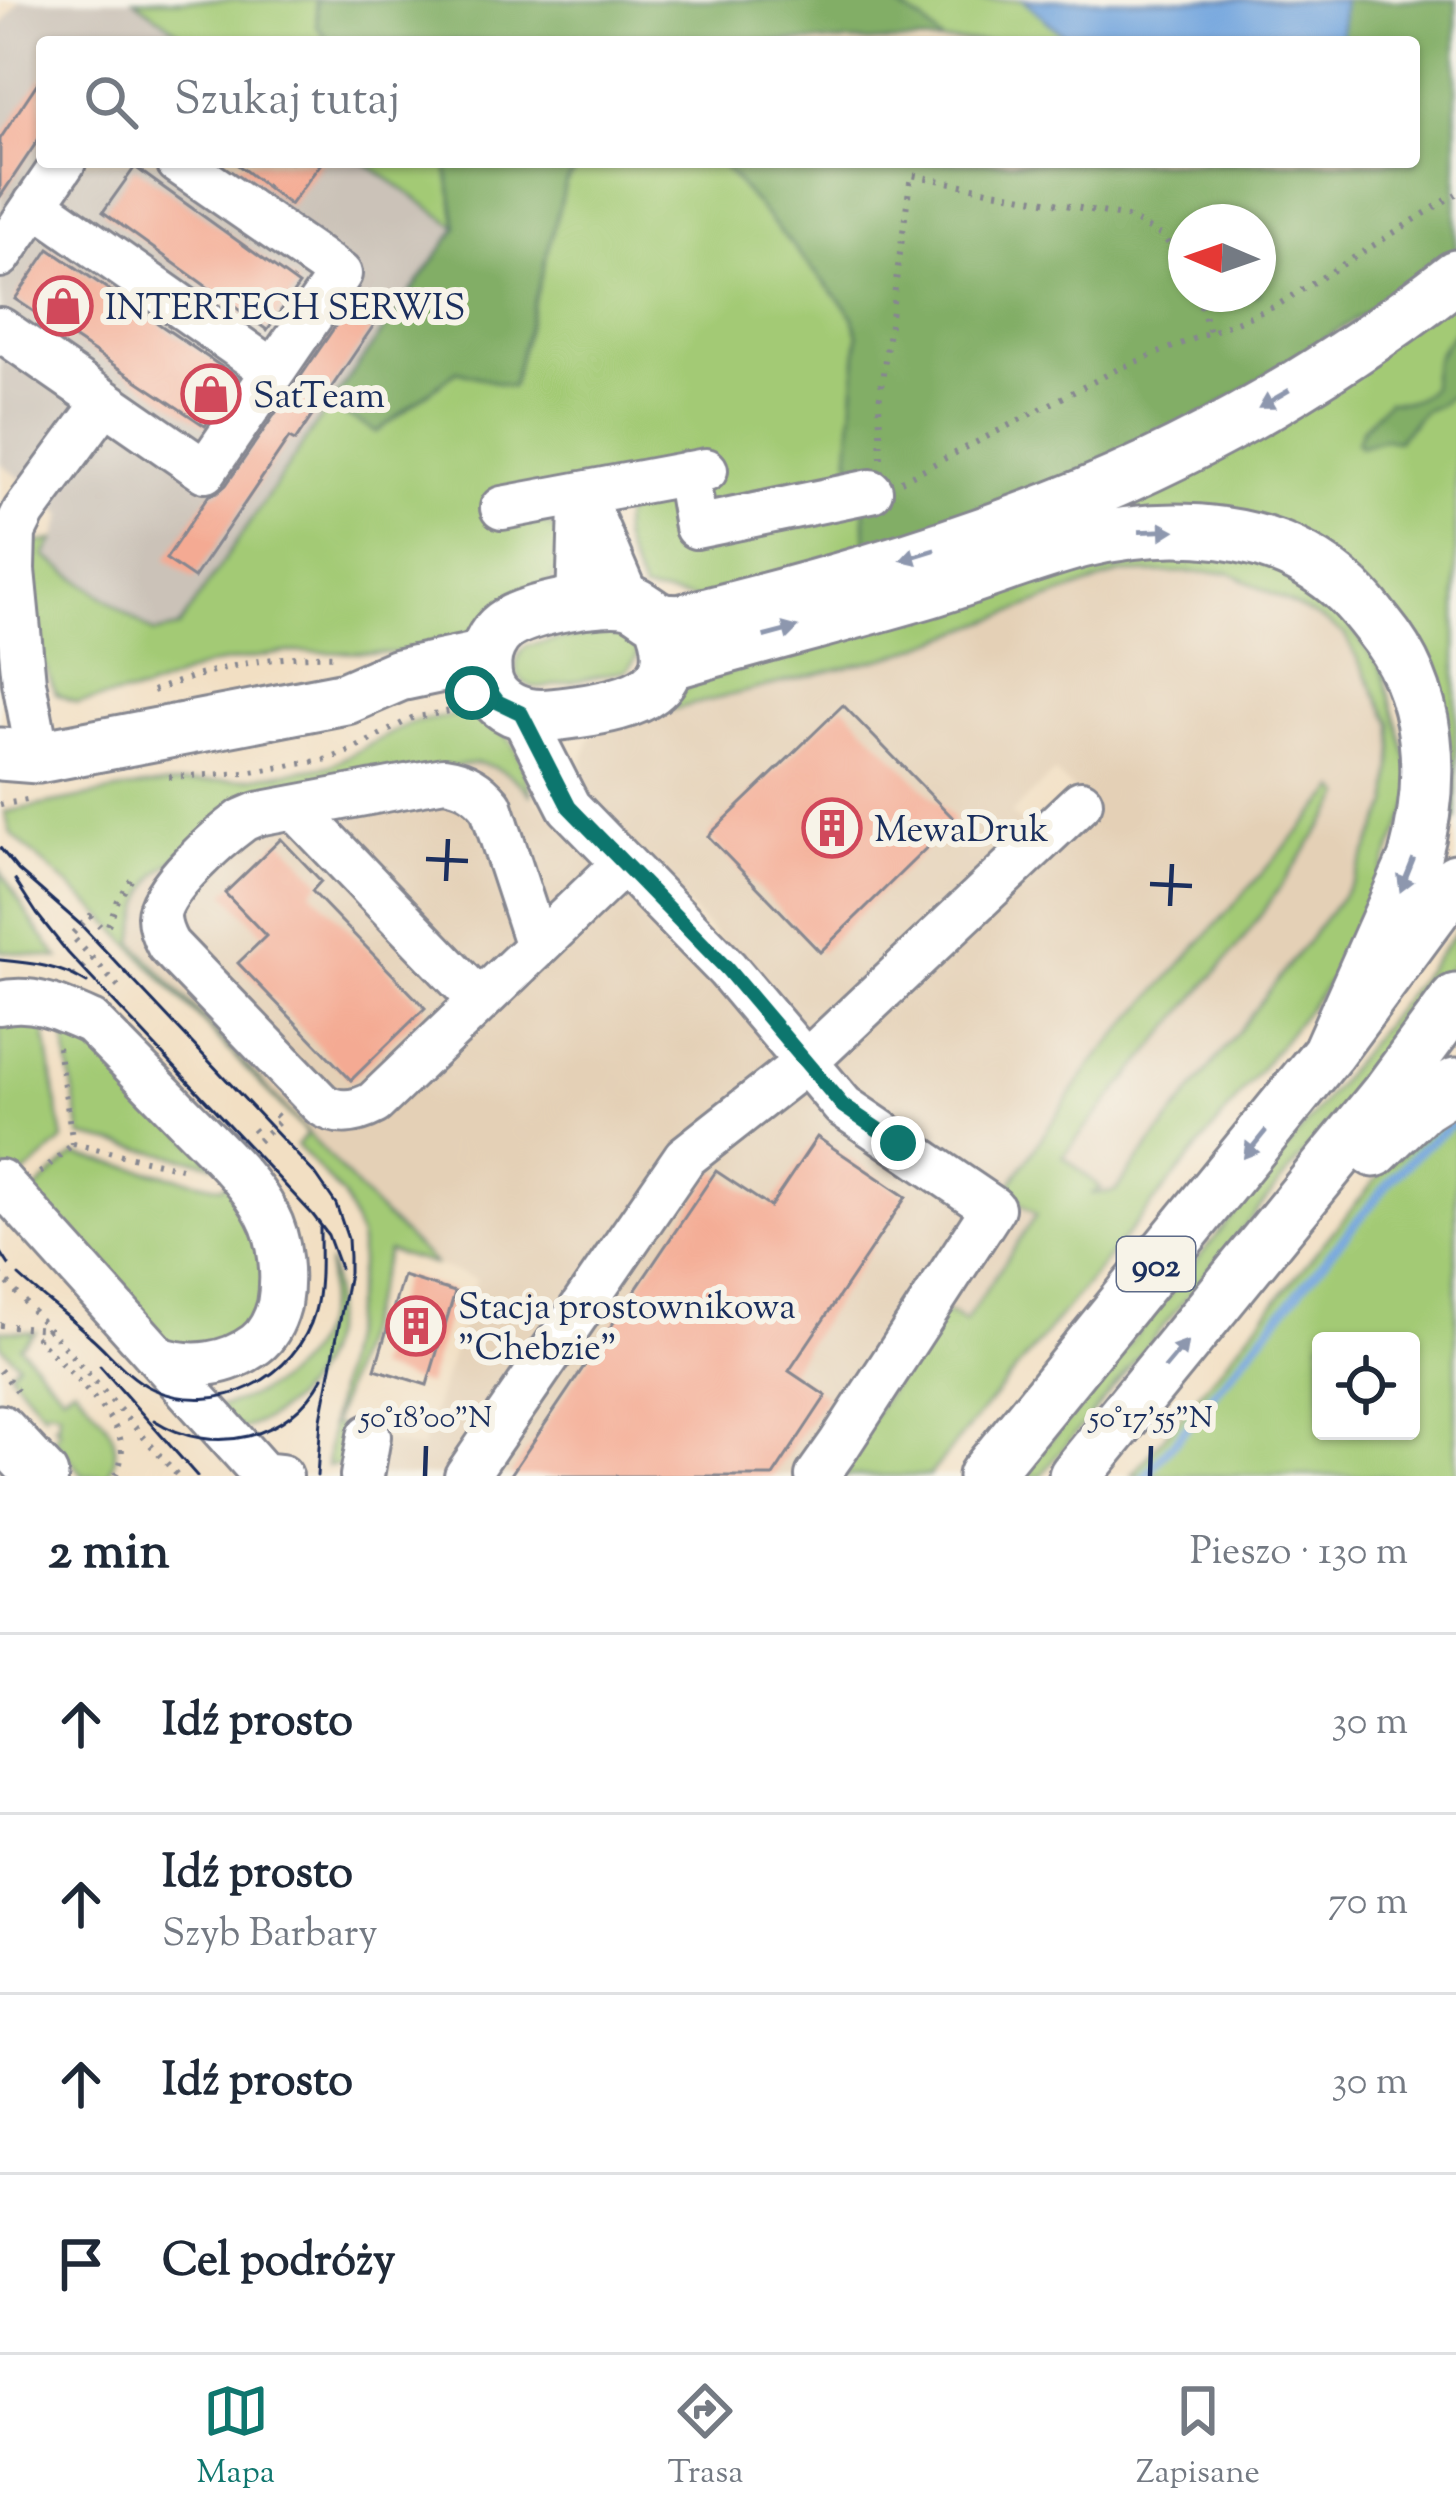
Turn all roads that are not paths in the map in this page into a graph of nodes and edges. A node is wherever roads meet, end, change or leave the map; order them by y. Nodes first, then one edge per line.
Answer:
1 (60, 168) edge
2 (187, 168) edge
3 (35, 204) junction
4 (0, 256) edge
5 (1456, 276) edge
6 (0, 329) edge
7 (273, 371) junction
8 (105, 402) junction
9 (877, 491) road end
10 (582, 493) junction
11 (502, 508) dead end
12 (578, 604) junction
13 (653, 628) junction
14 (490, 692) junction
15 (590, 710) junction
16 (22, 771) edge
17 (1081, 802) dead end
18 (294, 807) junction
19 (569, 807) junction
20 (624, 862) junction
21 (1456, 880) edge
22 (537, 946) junction
23 (480, 1000) junction
24 (1456, 1000) edge
25 (0, 1003) edge
26 (1328, 1053) junction
27 (806, 1063) junction
28 (1456, 1084) edge
29 (0, 1181) edge
30 (1223, 1298) junction
31 (159, 1358) junction
32 (0, 1431) edge
33 (42, 1476) edge
34 (281, 1476) edge
35 (466, 1476) edge
36 (817, 1476) edge
37 (984, 1476) edge
38 (1075, 1476) edge

1 - 3 lane
2 - 7 lane
3 - 4 lane
3 - 7 lane
5 -> 13 main road
6 - 8 lane
7 - 8 lane
8 - 16 lane
9 - 10 lane
10 - 11 lane
10 - 12 lane
10 - 13 lane
12 - 13 main road
12 - 14 main road
13 - 15 main road
13 -> 26 main road
14 - 15 main road
14 - 16 main road
14 - 19 lane
15 - 19 lane
17 - 27 lane
18 - 22 lane
18 - 23 lane
18 - 23 lane
19 - 20 lane
20 - 22 lane
20 - 27 lane
21 - 26 main road, 902
22 - 23 lane
24 - 30 main road, 902
25 - 31 lane
26 -> 37 main road, 902
27 - 35 lane
27 - 36 lane
28 - 30 main road
29 - 31 lane
38 -> 30 main road, 902
31 - 34 lane
32 - 33 main road

